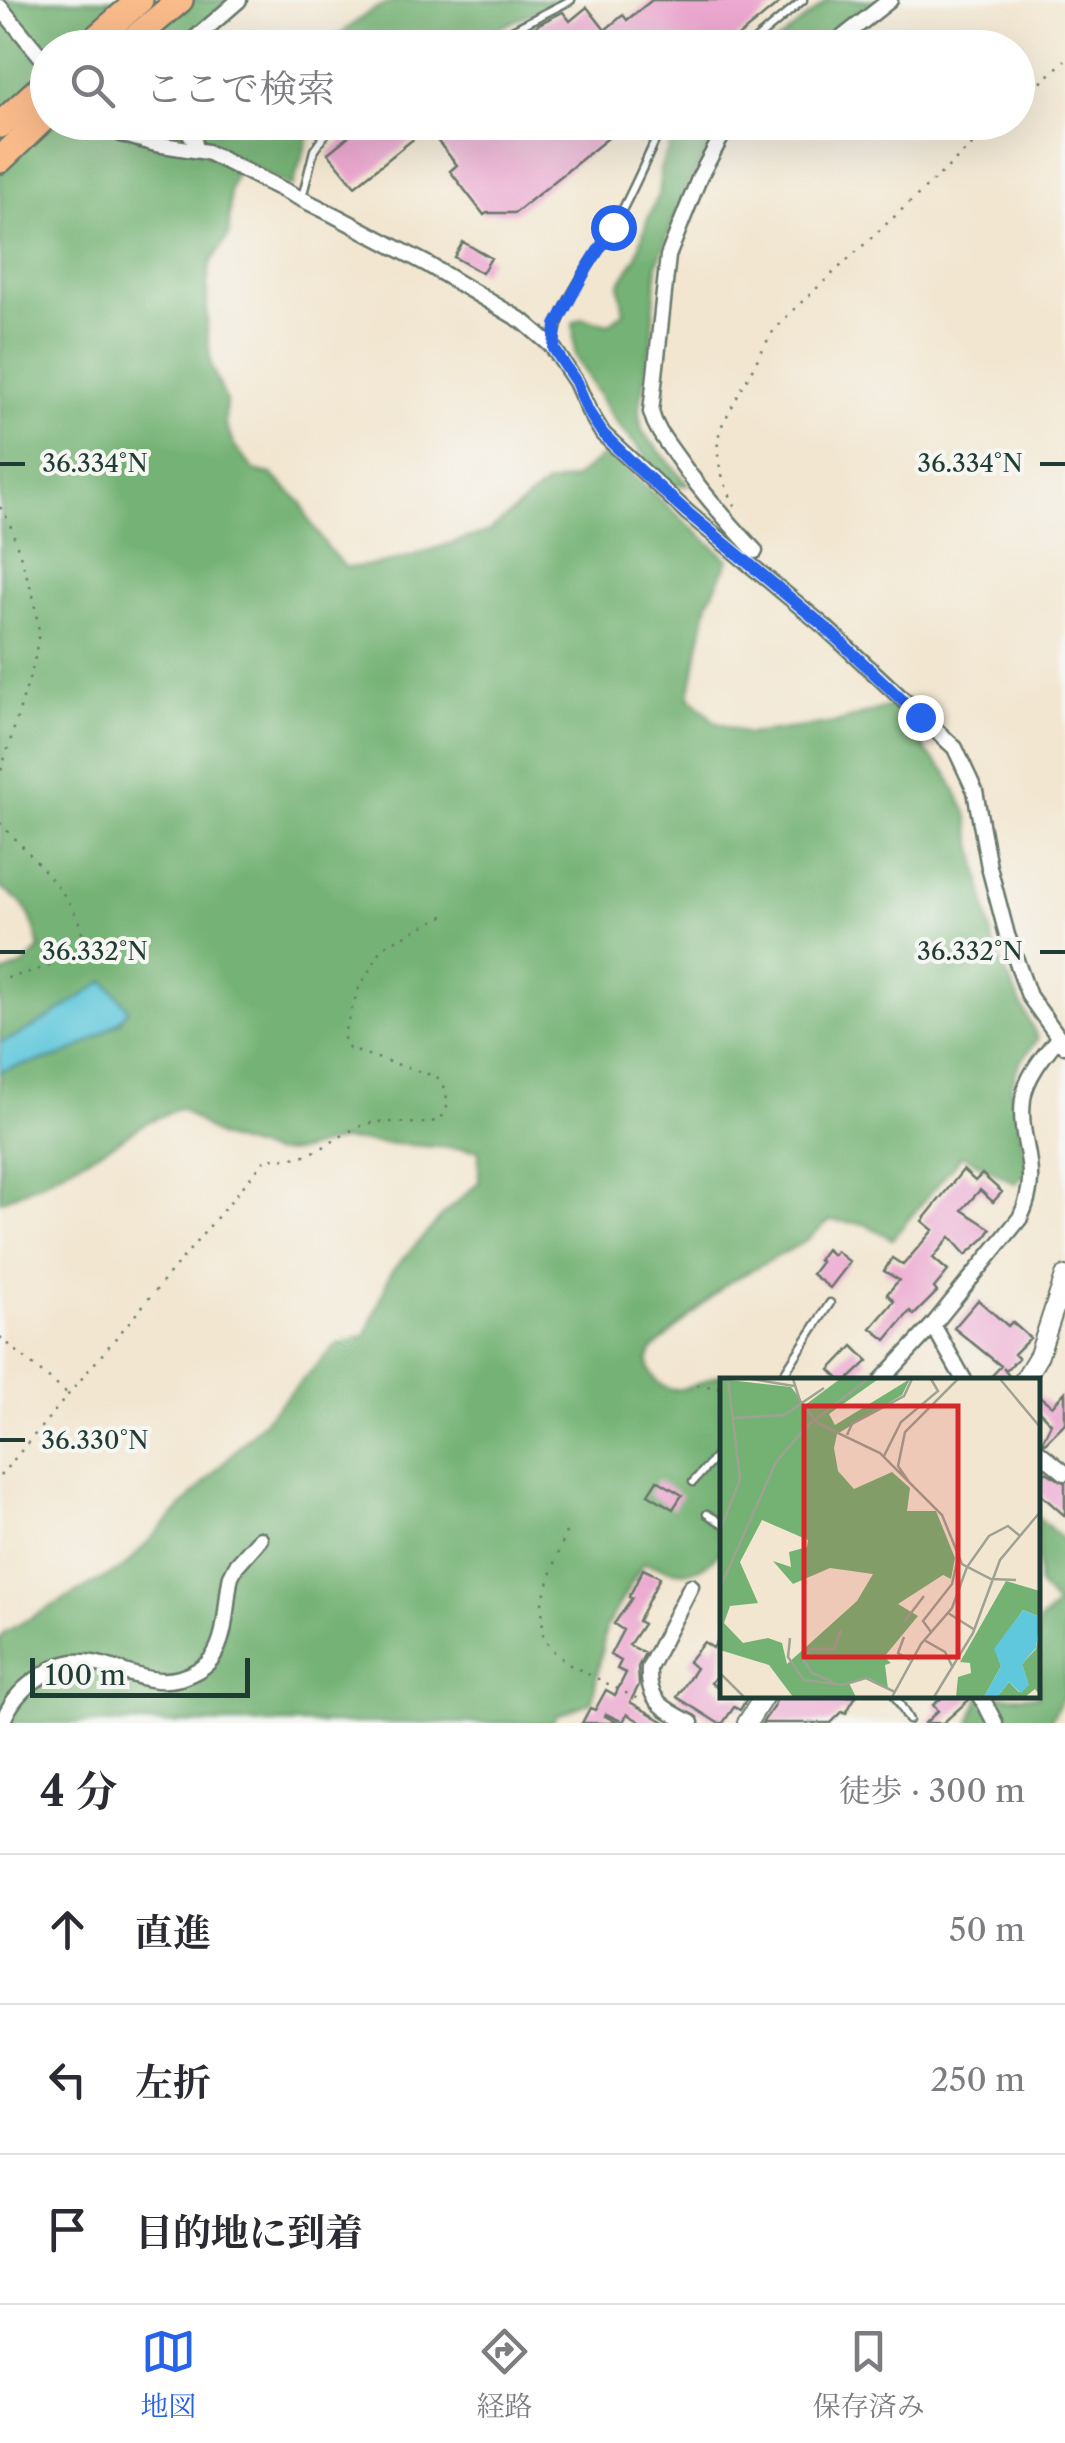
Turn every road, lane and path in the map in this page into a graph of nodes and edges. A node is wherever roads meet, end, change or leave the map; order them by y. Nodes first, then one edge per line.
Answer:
1 (140, 0) edge
2 (180, 0) edge
3 (239, 0) edge
4 (571, 0) edge
5 (803, 0) edge
6 (890, 0) edge
7 (0, 7) edge
8 (106, 30) edge
9 (144, 30) edge
10 (205, 30) edge
11 (512, 30) edge
12 (767, 30) edge
13 (851, 30) edge
14 (30, 45) edge
15 (1065, 60) edge
16 (1035, 88) edge
17 (30, 98) edge
18 (0, 125) edge
19 (30, 131) edge
20 (142, 140) edge
21 (194, 140) edge
22 (321, 140) edge
23 (655, 140) edge
24 (720, 140) edge
25 (977, 140) edge
26 (196, 150) junction
27 (0, 160) edge
28 (302, 199) junction
29 (554, 349) junction
30 (0, 507) edge
31 (740, 519) dead end
32 (756, 552) dead end
33 (0, 774) edge
34 (0, 823) edge
35 (447, 914) dead end
36 (0, 980) edge
37 (1062, 1042) edge
38 (1065, 1276) edge
39 (830, 1304) dead end
40 (933, 1325) junction
41 (0, 1338) edge
42 (781, 1378) edge
43 (884, 1378) edge
44 (963, 1378) edge
45 (1025, 1378) edge
46 (697, 1385) dead end
47 (720, 1388) edge
48 (68, 1394) junction
49 (720, 1452) edge
50 (1040, 1452) edge
51 (1065, 1473) edge
52 (0, 1476) edge
53 (693, 1482) dead end
54 (707, 1514) dead end
55 (720, 1521) edge
56 (566, 1532) dead end
57 (260, 1540) dead end
58 (691, 1586) dead end
59 (763, 1698) edge
60 (897, 1698) edge
61 (981, 1698) edge
62 (656, 1700) junction
63 (909, 1720) dead end
64 (2, 1723) edge
65 (692, 1723) edge
66 (747, 1723) edge
67 (995, 1723) edge

1 - 8 highway
2 - 9 highway
3 - 10 street
4 - 11 lane
5 - 12 lane
6 - 13 street
7 - 14 street
15 - 16 path
17 - 18 highway
19 - 27 highway
20 - 26 street
21 - 26 street
22 - 28 lane
23 - 29 lane
24 - 32 street
25 - 31 path
26 - 28 street
28 - 29 street
29 - 37 street
30 - 33 path
34 - 36 path
35 - 48 path
37 - 40 street
38 - 45 street
39 - 42 lane
40 - 43 street
40 - 44 street
41 - 48 path
46 - 47 path
48 - 52 path
49 - 53 lane
50 - 51 street
54 - 55 lane
56 - 62 path
57 - 64 street
58 - 62 street
59 - 66 street
60 - 63 lane
61 - 67 street
62 - 65 street

